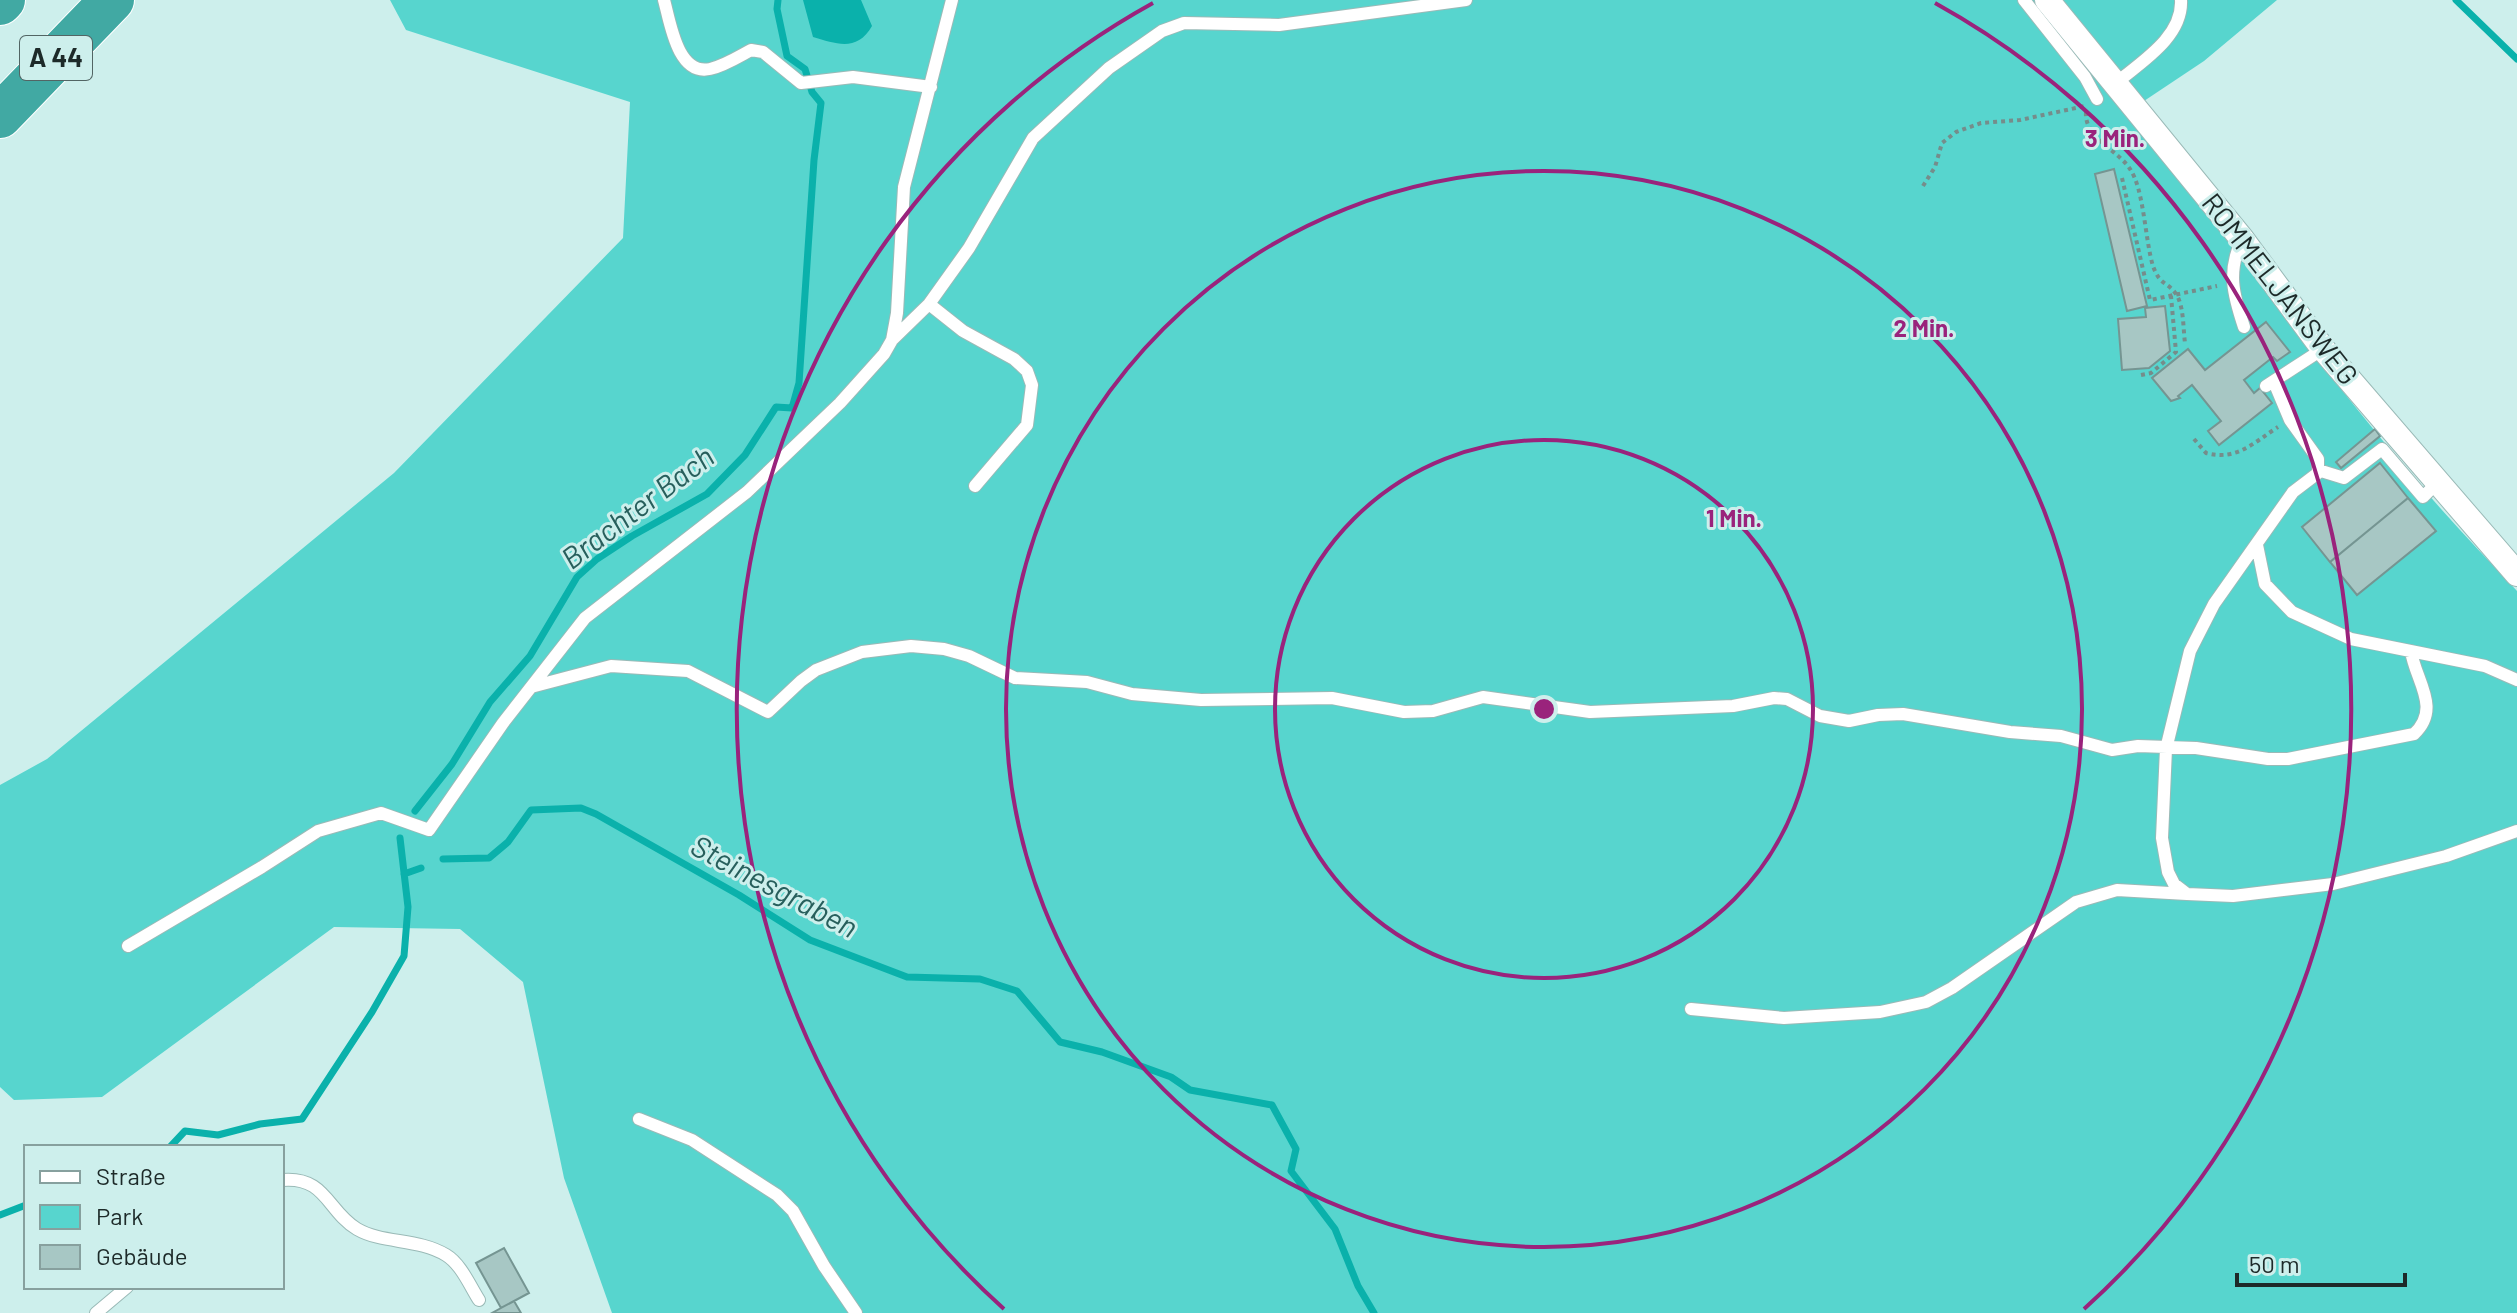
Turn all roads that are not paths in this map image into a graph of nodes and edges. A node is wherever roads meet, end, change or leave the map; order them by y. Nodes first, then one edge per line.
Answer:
1 (112, 0) edge
2 (664, 0) edge
3 (952, 0) edge
4 (1466, 0) edge
5 (2024, 0) edge
6 (2047, 0) edge
7 (2181, 0) edge
8 (2116, 83) junction
9 (931, 87) junction
10 (2097, 99) dead end
11 (0, 116) edge
12 (2242, 239) junction
13 (929, 304) junction
14 (2244, 327) dead end
15 (892, 340) junction
16 (2323, 349) junction
17 (2318, 470) junction
18 (2437, 483) junction
19 (975, 486) dead end
20 (2257, 545) junction
21 (2517, 574) edge
22 (2411, 651) junction
23 (2517, 680) edge
24 (531, 687) junction
25 (2166, 749) junction
26 (2517, 831) edge
27 (2187, 894) junction
28 (128, 946) dead end
29 (1691, 1009) dead end
30 (639, 1119) dead end
31 (284, 1180) edge
32 (125, 1289) edge
33 (479, 1300) dead end
34 (96, 1313) edge
35 (856, 1313) edge

1 - 11 highway, A 44
2 - 9 lane
3 - 9 lane
4 - 13 lane
5 - 10 lane
6 - 8 street, ROMMELJANSWEG
7 - 8 lane
8 - 12 street, ROMMELJANSWEG
9 - 15 lane
12 - 14 lane
12 - 16 street, ROMMELJANSWEG
13 - 15 lane
13 - 19 lane
15 - 24 lane
16 - 17 lane
16 - 18 street, ROMMELJANSWEG
17 - 18 lane
17 - 20 lane
18 - 21 street, ROMMELJANSWEG
20 - 22 lane
20 - 25 lane
22 - 23 lane
22 - 25 lane
24 - 25 lane
24 - 28 lane
25 - 27 lane
26 - 27 lane
27 - 29 lane
30 - 35 lane
31 - 33 lane
32 - 34 lane

